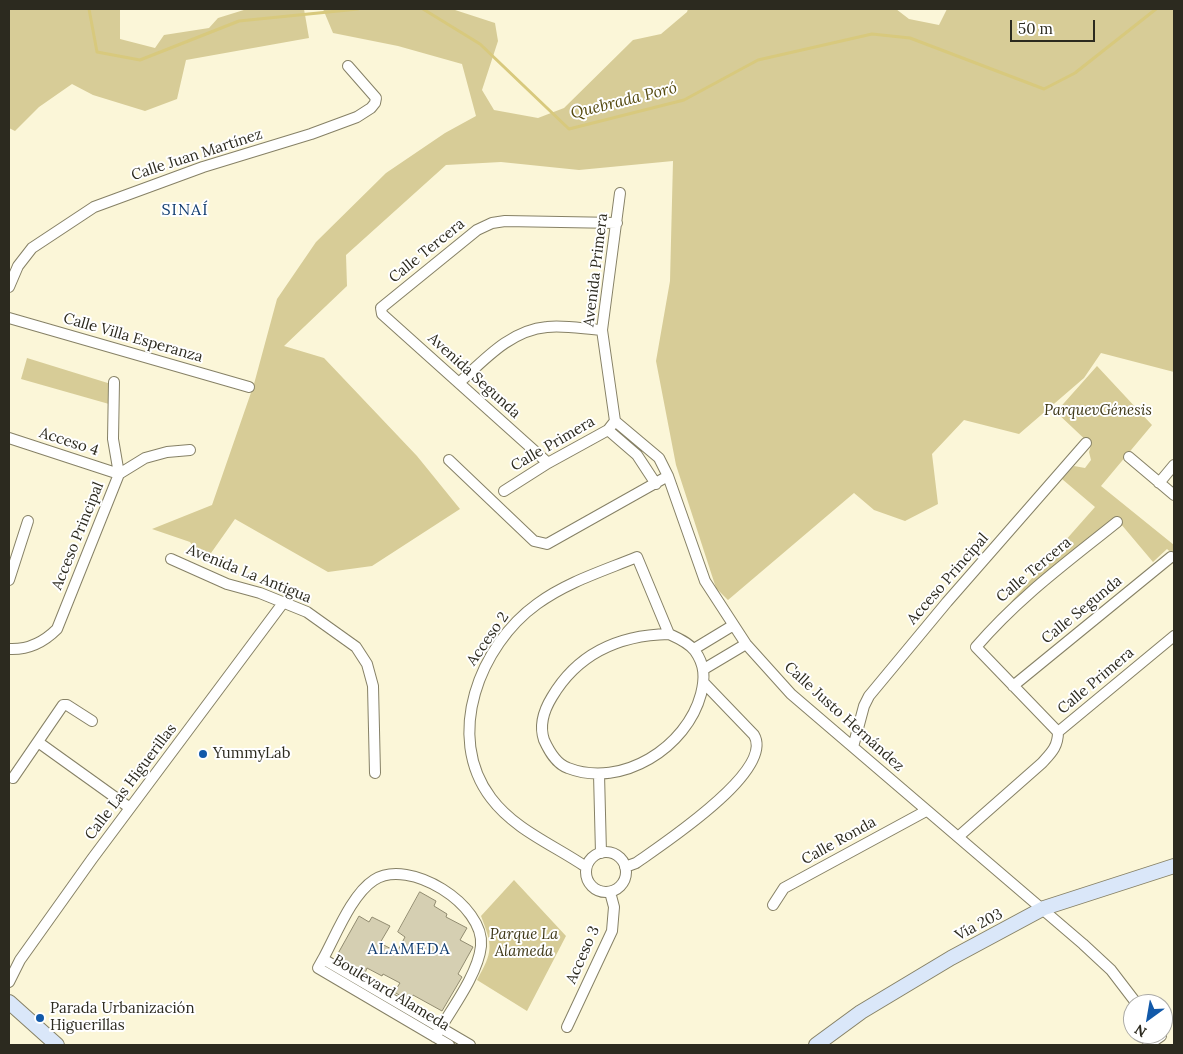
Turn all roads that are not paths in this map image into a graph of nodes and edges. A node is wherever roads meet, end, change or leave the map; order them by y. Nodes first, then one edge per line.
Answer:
1 (348, 66) dead end
2 (620, 193) dead end
3 (617, 223) junction
4 (9, 287) edge
5 (381, 310) joint
6 (9, 318) edge
7 (602, 330) junction
8 (114, 382) dead end
9 (460, 382) junction
10 (249, 387) dead end
11 (615, 422) junction
12 (608, 430) junction
13 (9, 438) edge
14 (1086, 443) dead end
15 (190, 450) dead end
16 (1129, 457) dead end
17 (449, 460) dead end
18 (548, 463) junction
19 (1174, 465) edge
20 (119, 474) junction
21 (668, 476) junction
22 (1159, 483) junction
23 (656, 484) junction
24 (504, 491) dead end
25 (1174, 495) edge
26 (28, 521) dead end
27 (1117, 522) dead end
28 (1171, 557) dead end
29 (170, 559) dead end
30 (9, 580) edge
31 (283, 603) junction
32 (732, 626) junction
33 (670, 634) junction
34 (1174, 636) edge
35 (746, 644) junction
36 (9, 648) edge
37 (694, 650) junction
38 (704, 669) junction
39 (704, 683) junction
40 (1013, 686) junction
41 (92, 721) dead end
42 (1058, 732) junction
43 (38, 742) junction
44 (853, 747) junction
45 (375, 773) dead end
46 (599, 774) junction
47 (13, 778) dead end
48 (130, 808) junction
49 (926, 811) junction
50 (958, 837) junction
51 (601, 853) junction
52 (1174, 866) edge
53 (586, 867) junction
54 (625, 867) junction
55 (610, 892) junction
56 (773, 905) dead end
57 (1044, 908) junction
58 (323, 959) junction
59 (9, 982) edge
60 (1129, 994) edge
61 (9, 1002) edge
62 (567, 1027) dead end
63 (441, 1028) junction
64 (435, 1037) junction
65 (57, 1045) edge
66 (449, 1045) edge
67 (470, 1045) edge
68 (816, 1045) edge

1 - 4 street, Calle Juan Martínez
2 - 3 street, Avenida Primera
3 - 5 street, Calle Tercera
3 - 7 street, Avenida Primera
5 - 9 street, Avenida Segunda
6 - 10 street, Calle Villa Esperanza
7 - 9 street
7 - 11 street, Avenida Primera
8 - 20 street
9 - 18 street, Avenida Segunda
11 - 12 street, Calle Primera
11 - 21 street
12 - 18 street, Calle Primera
12 - 23 street
13 - 20 street, Acceso 4
14 - 44 street, Acceso Principal
15 - 20 street, Acceso Principal
16 - 22 street
17 - 23 street
18 - 24 street, Calle Primera
19 - 22 street
20 - 36 street, Acceso Principal
21 - 23 street
21 - 32 street, Calle Justo Hernández
22 - 25 street
26 - 30 street
27 - 40 street, Calle Tercera
28 - 40 street, Calle Segunda
29 - 31 street, Avenida La Antigua
31 - 45 street, Avenida La Antigua
31 - 48 street, Calle Las Higuerillas
32 - 35 street, Calle Justo Hernández
32 - 37 street
33 - 37 street
33 - 46 street
33 - 53 street, Acceso 2
34 - 42 street, Calle Primera
35 - 38 street
35 - 44 street, Calle Justo Hernández
37 - 38 street
38 - 39 street
39 - 46 street
39 - 54 street
40 - 42 street
41 - 43 street
42 - 50 street, Calle Primera
43 - 47 street
43 - 48 street
44 - 49 street, Calle Justo Hernández
46 - 51 street
48 - 59 street, Calle Las Higuerillas
49 - 50 street, Calle Justo Hernández
49 - 56 street, Calle Ronda
50 - 57 street, Calle Justo Hernández
51 - 53 street
51 - 54 street
52 - 57 main road, Vía 203
53 - 55 street
54 - 55 street
55 - 62 street, Acceso 3
57 - 60 street, Calle Justo Hernández
57 - 68 main road, Vía 203
58 - 63 street, Boulevard Alameda
58 - 63 street
58 - 64 street, Boulevard Alameda
61 - 65 main road
63 - 64 street
63 - 67 street, Boulevard Alameda
64 - 66 street, Boulevard Alameda

